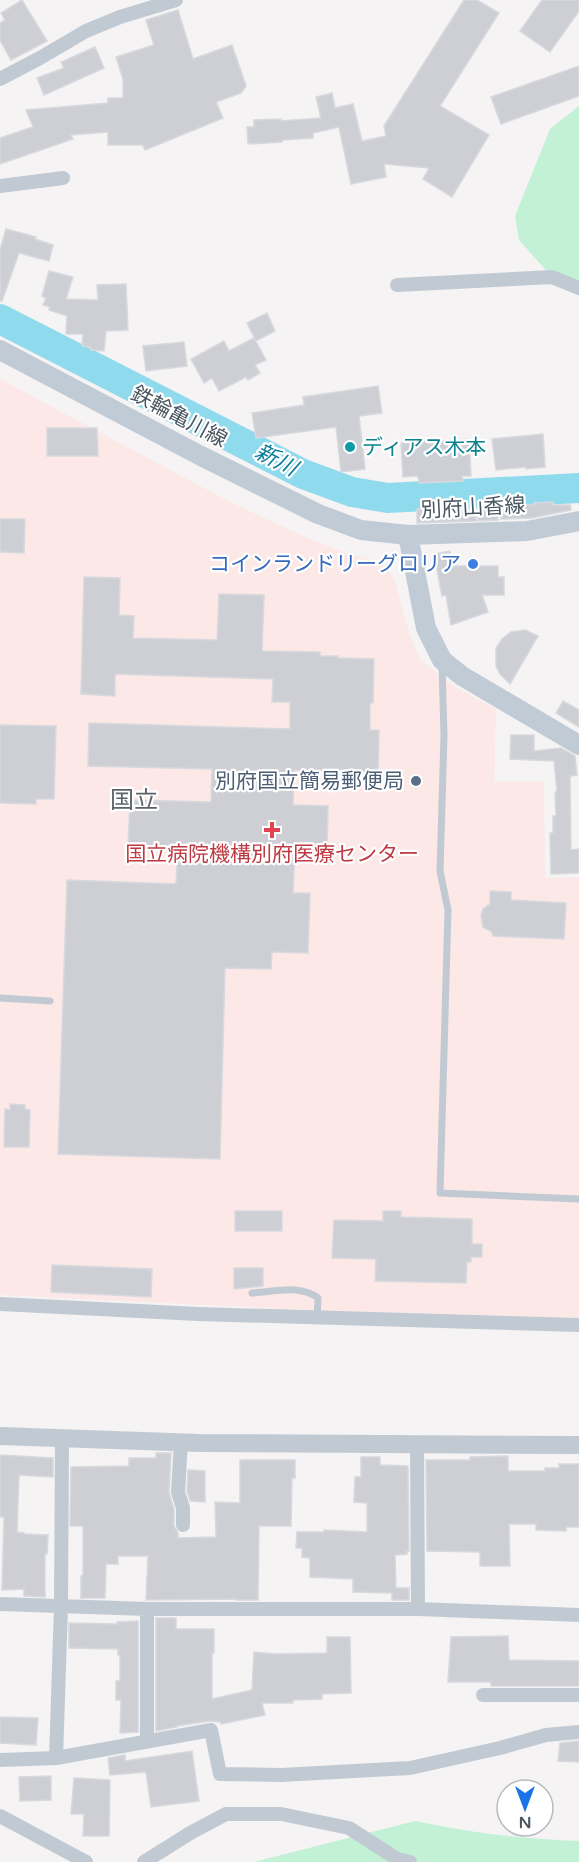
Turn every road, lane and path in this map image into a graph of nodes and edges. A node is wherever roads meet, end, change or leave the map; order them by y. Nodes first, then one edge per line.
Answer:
1 (176, 0) edge
2 (0, 78) edge
3 (63, 178) dead end
4 (0, 186) edge
5 (397, 285) dead end
6 (579, 288) edge
7 (0, 350) edge
8 (579, 520) edge
9 (408, 535) junction
10 (442, 660) junction
11 (579, 745) edge
12 (0, 998) edge
13 (50, 1000) dead end
14 (579, 1199) edge
15 (252, 1293) dead end
16 (0, 1305) edge
17 (316, 1318) junction
18 (579, 1325) edge
19 (0, 1436) edge
20 (62, 1439) junction
21 (181, 1442) junction
22 (417, 1443) junction
23 (579, 1445) edge
24 (183, 1525) dead end
25 (0, 1604) edge
26 (61, 1606) junction
27 (147, 1609) junction
28 (418, 1609) junction
29 (579, 1615) edge
30 (483, 1695) dead end
31 (579, 1695) edge
32 (579, 1732) edge
33 (147, 1741) junction
34 (56, 1758) junction
35 (0, 1760) edge
36 (0, 1816) edge
37 (86, 1862) edge
38 (144, 1862) edge
39 (410, 1862) edge

1 - 2 street
3 - 4 street
5 - 6 street
7 - 9 main road, 鉄輪亀川線
8 - 9 main road, 別府山香線
9 - 10 main road, 別府山香線
10 - 11 main road, 別府山香線
10 - 14 lane
12 - 13 lane
15 - 17 lane
16 - 17 street
17 - 18 street
19 - 20 street
20 - 21 street
20 - 26 street
21 - 22 street
21 - 24 street
22 - 23 street
22 - 28 street
25 - 26 street
26 - 27 street
26 - 34 street
27 - 28 street
27 - 33 street
28 - 29 street
30 - 31 street
32 - 33 street
33 - 34 street
34 - 35 street
36 - 37 street
38 - 39 street

